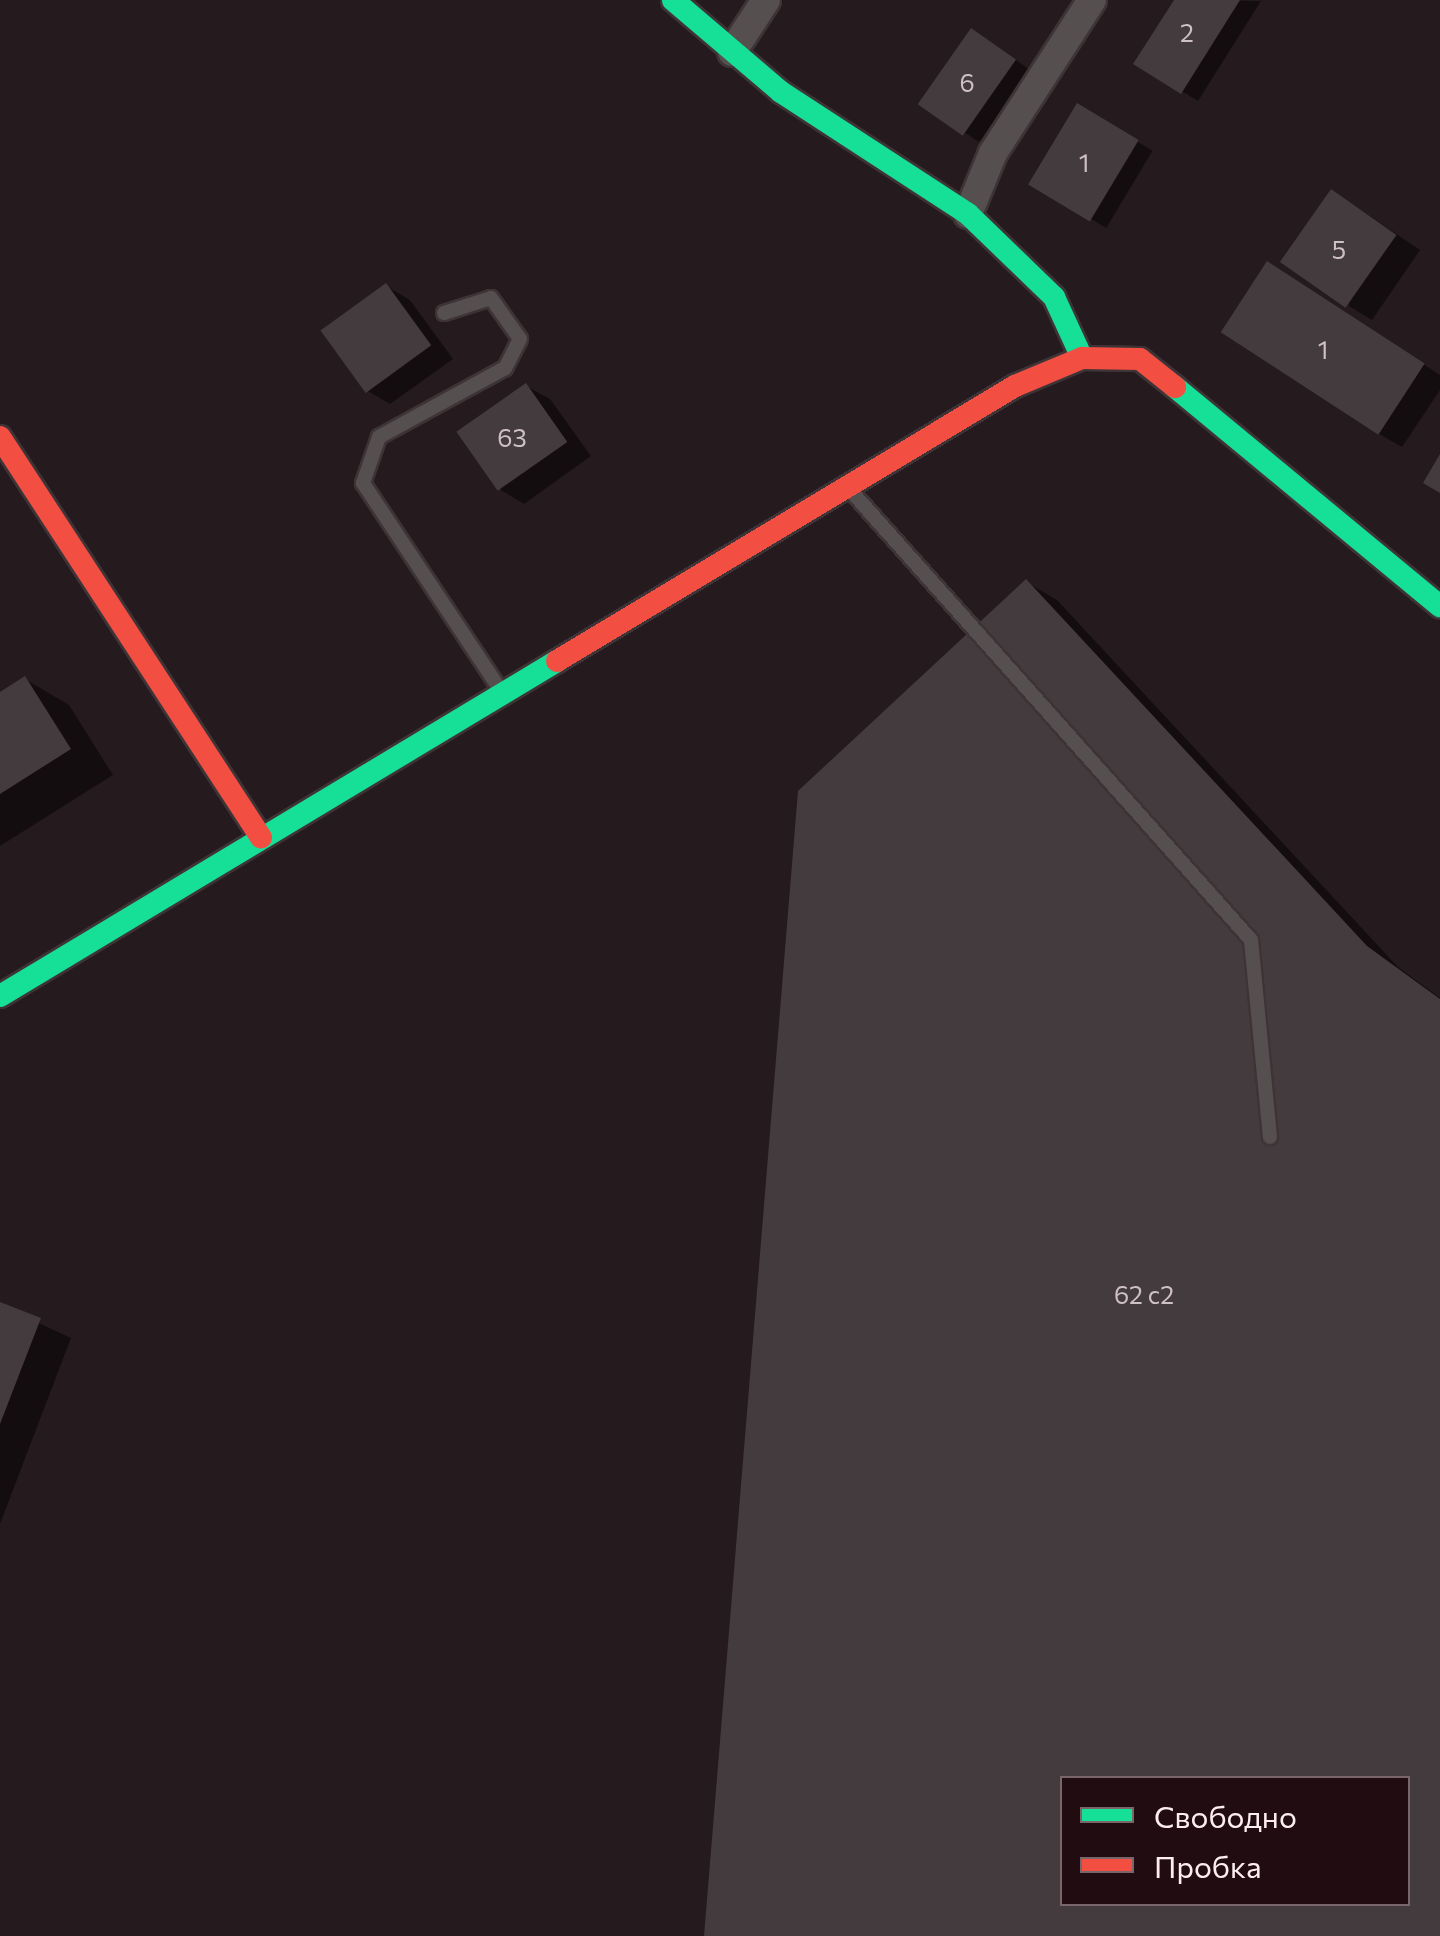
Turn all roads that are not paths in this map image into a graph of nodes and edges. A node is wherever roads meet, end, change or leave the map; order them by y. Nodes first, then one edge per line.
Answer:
1 (673, 0) edge
2 (766, 0) edge
3 (1092, 0) edge
4 (732, 52) junction
5 (968, 214) junction
6 (444, 313) dead end
7 (1082, 358) junction
8 (0, 437) edge
9 (847, 487) junction
10 (1440, 606) edge
11 (503, 693) junction
12 (261, 838) junction
13 (0, 996) edge
14 (1270, 1137) dead end

1 - 4 street
2 - 4 street
3 - 5 street
4 - 5 street
5 - 7 street
6 - 11 lane
7 - 9 street
7 - 10 street
8 - 12 street
9 - 11 street
9 - 14 lane
11 - 12 street
12 - 13 street

